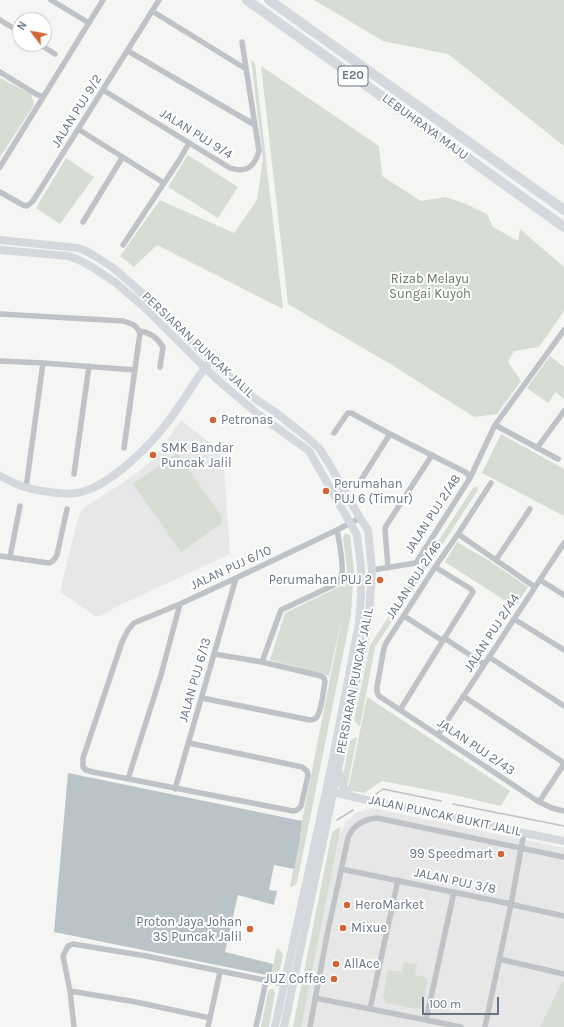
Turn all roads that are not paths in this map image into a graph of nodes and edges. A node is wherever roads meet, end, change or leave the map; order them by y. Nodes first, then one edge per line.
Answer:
1 (51, 0) edge
2 (103, 0) edge
3 (159, 0) edge
4 (247, 0) edge
5 (269, 0) edge
6 (152, 11) junction
7 (0, 20) edge
8 (89, 24) junction
9 (12, 27) edge
10 (242, 42) dead end
11 (128, 51) junction
12 (52, 52) edge
13 (55, 54) dead end
14 (246, 69) junction
15 (0, 72) edge
16 (103, 90) junction
17 (43, 97) junction
18 (255, 125) junction
19 (78, 129) junction
20 (189, 143) junction
21 (122, 158) junction
22 (0, 168) edge
23 (164, 183) junction
24 (0, 192) edge
25 (564, 210) edge
26 (83, 222) dead end
27 (564, 227) edge
28 (0, 233) edge
29 (0, 240) edge
30 (13, 242) junction
31 (123, 245) dead end
32 (0, 250) edge
33 (0, 314) edge
34 (138, 329) junction
35 (564, 330) edge
36 (194, 357) junction
37 (211, 360) junction
38 (0, 361) edge
39 (43, 363) junction
40 (89, 366) junction
41 (160, 367) dead end
42 (205, 368) junction
43 (135, 370) junction
44 (216, 378) junction
45 (195, 381) junction
46 (564, 411) edge
47 (495, 425) junction
48 (334, 433) dead end
49 (390, 434) junction
50 (124, 448) dead end
51 (537, 448) junction
52 (432, 455) junction
53 (558, 459) dead end
54 (74, 474) dead end
55 (0, 476) edge
56 (470, 478) junction
57 (361, 480) dead end
58 (491, 483) dead end
59 (26, 488) junction
60 (20, 506) dead end
61 (67, 509) dead end
62 (530, 509) dead end
63 (360, 518) junction
64 (350, 523) junction
65 (337, 530) junction
66 (458, 534) junction
67 (564, 543) edge
68 (0, 556) edge
69 (10, 557) junction
70 (496, 560) junction
71 (435, 567) junction
72 (388, 568) junction
73 (372, 570) junction
74 (236, 578) junction
75 (540, 580) junction
76 (535, 587) junction
77 (564, 595) edge
78 (180, 604) junction
79 (404, 616) junction
80 (514, 619) junction
81 (444, 640) junction
82 (564, 650) edge
83 (214, 654) junction
84 (489, 657) junction
85 (262, 662) junction
86 (484, 664) junction
87 (379, 696) joint
88 (463, 696) junction
89 (202, 698) junction
90 (564, 706) edge
91 (400, 710) junction
92 (438, 735) junction
93 (189, 743) junction
94 (564, 763) edge
95 (338, 769) junction
96 (128, 779) junction
97 (175, 788) junction
98 (330, 791) junction
99 (350, 796) junction
100 (539, 802) junction
101 (564, 811) edge
102 (328, 815) junction
103 (524, 833) junction
104 (564, 841) edge
105 (521, 849) junction
106 (564, 857) edge
107 (341, 869) junction
108 (398, 880) junction
109 (454, 892) junction
110 (511, 904) junction
111 (564, 916) edge
112 (499, 959) junction
113 (220, 972) junction
114 (564, 974) edge
115 (266, 981) junction
116 (284, 984) junction
117 (70, 991) junction
118 (315, 998) junction
119 (370, 1009) junction
120 (210, 1018) junction
121 (426, 1020) junction
122 (74, 1027) edge
123 (208, 1027) edge
124 (256, 1027) edge
125 (275, 1027) edge
126 (284, 1027) edge
127 (310, 1027) edge
128 (461, 1027) edge
129 (485, 1027) edge

1 - 8 street
2 - 8 street
3 - 6 street, JALAN PUJ 9/2
4 - 27 highway, LEBUHRAYA MAJU / E20
5 - 25 highway, LEBUHRAYA MAJU / E20
6 - 11 street, JALAN PUJ 9/2
6 - 14 street
7 - 9 street
8 - 17 street
10 - 14 street, JALAN PUJ 9/4
11 - 16 street, JALAN PUJ 9/2
11 - 18 street
12 - 13 street
14 - 18 street, JALAN PUJ 9/4
15 - 17 street
16 - 19 street, JALAN PUJ 9/2
16 - 20 street, JALAN PUJ 9/4
17 - 22 street
18 - 20 street, JALAN PUJ 9/4
19 - 21 street
19 - 24 street, JALAN PUJ 9/2
20 - 23 street
21 - 23 street
21 - 26 street
23 - 31 street
28 - 30 main road
29 - 30 main road, PERSIARAN PUNCAK JALIL
30 - 37 main road, PERSIARAN PUNCAK JALIL
32 - 36 main road, PERSIARAN PUNCAK JALIL
33 - 34 street
34 - 41 street
34 - 43 street
35 - 47 street
36 - 42 main road, PERSIARAN PUNCAK JALIL
36 - 45 main road
37 - 42 main road
37 - 63 main road, PERSIARAN PUNCAK JALIL
38 - 39 street
39 - 40 street
39 - 59 street
40 - 43 street
40 - 54 street
42 - 44 main road, PERSIARAN PUNCAK JALIL
42 - 45 main road
43 - 50 street
44 - 45 main road
44 - 64 main road, PERSIARAN PUNCAK JALIL
45 - 59 main road
46 - 51 street
47 - 51 street
47 - 56 street
48 - 49 street, JALAN PUJ 2/48
49 - 52 street, JALAN PUJ 2/48
49 - 57 street
51 - 53 street
52 - 56 street, JALAN PUJ 2/48
52 - 72 street
55 - 59 main road
56 - 72 street, JALAN PUJ 2/48
58 - 66 street, JALAN PUJ 2/46
60 - 69 street
61 - 69 street
62 - 70 street
63 - 64 street, JALAN PUJ 6/10
63 - 73 main road, PERSIARAN PUNCAK JALIL
64 - 65 street, JALAN PUJ 6/10
64 - 98 main road, PERSIARAN PUNCAK JALIL
65 - 74 street, JALAN PUJ 6/10
65 - 85 street
66 - 70 street
66 - 71 street, JALAN PUJ 2/46
67 - 75 street, JALAN PUJ 2/44
68 - 69 street
70 - 76 street
71 - 79 street, JALAN PUJ 2/46
71 - 81 street
72 - 73 street, JALAN PUJ 2/48
73 - 95 main road, PERSIARAN PUNCAK JALIL
74 - 78 street, JALAN PUJ 6/10
74 - 83 street, JALAN PUJ 6/13
75 - 76 street, JALAN PUJ 2/44
75 - 77 street
76 - 80 street, JALAN PUJ 2/44
78 - 96 street
78 - 96 street, JALAN PUJ 6/10
79 - 81 street
79 - 87 street, JALAN PUJ 2/46
80 - 82 street
80 - 84 street, JALAN PUJ 2/44
81 - 86 street
81 - 91 street
83 - 85 street
83 - 89 street, JALAN PUJ 6/13
84 - 86 street, JALAN PUJ 2/44
84 - 90 street
85 - 89 street
86 - 88 street, JALAN PUJ 2/44
87 - 91 street, JALAN PUJ 2/43
88 - 92 street, JALAN PUJ 2/44
88 - 94 street
89 - 93 street, JALAN PUJ 6/13
91 - 92 street, JALAN PUJ 2/43
92 - 100 street, JALAN PUJ 2/43
93 - 97 street, JALAN PUJ 6/13
93 - 97 street
94 - 100 street
95 - 98 main road, PERSIARAN PUNCAK JALIL
95 - 99 main road
96 - 97 street
98 - 99 main road, JALAN PUNCAK BUKIT JALIL
98 - 102 main road, PERSIARAN PUNCAK JALIL
98 - 116 main road, PERSIARAN PUNCAK JALIL
99 - 102 main road
99 - 103 main road, JALAN PUNCAK BUKIT JALIL
100 - 101 street, JALAN PUJ 2/43
102 - 126 main road, PERSIARAN PUNCAK JALIL
103 - 104 main road, JALAN PUNCAK BUKIT JALIL
103 - 105 street
105 - 106 street
105 - 107 street
105 - 110 street
107 - 108 street, JALAN PUJ 3/8
107 - 118 street
108 - 109 street, JALAN PUJ 3/8
108 - 119 street
109 - 110 street, JALAN PUJ 3/8
109 - 121 street
110 - 111 street, JALAN PUJ 3/8
110 - 112 street
112 - 114 street
112 - 129 street
113 - 115 street
113 - 117 street
113 - 120 street
115 - 116 street
115 - 124 street
116 - 125 main road, PERSIARAN PUNCAK JALIL
117 - 120 street
117 - 122 street
118 - 119 street
118 - 127 street
119 - 121 street
120 - 123 street
121 - 128 street

